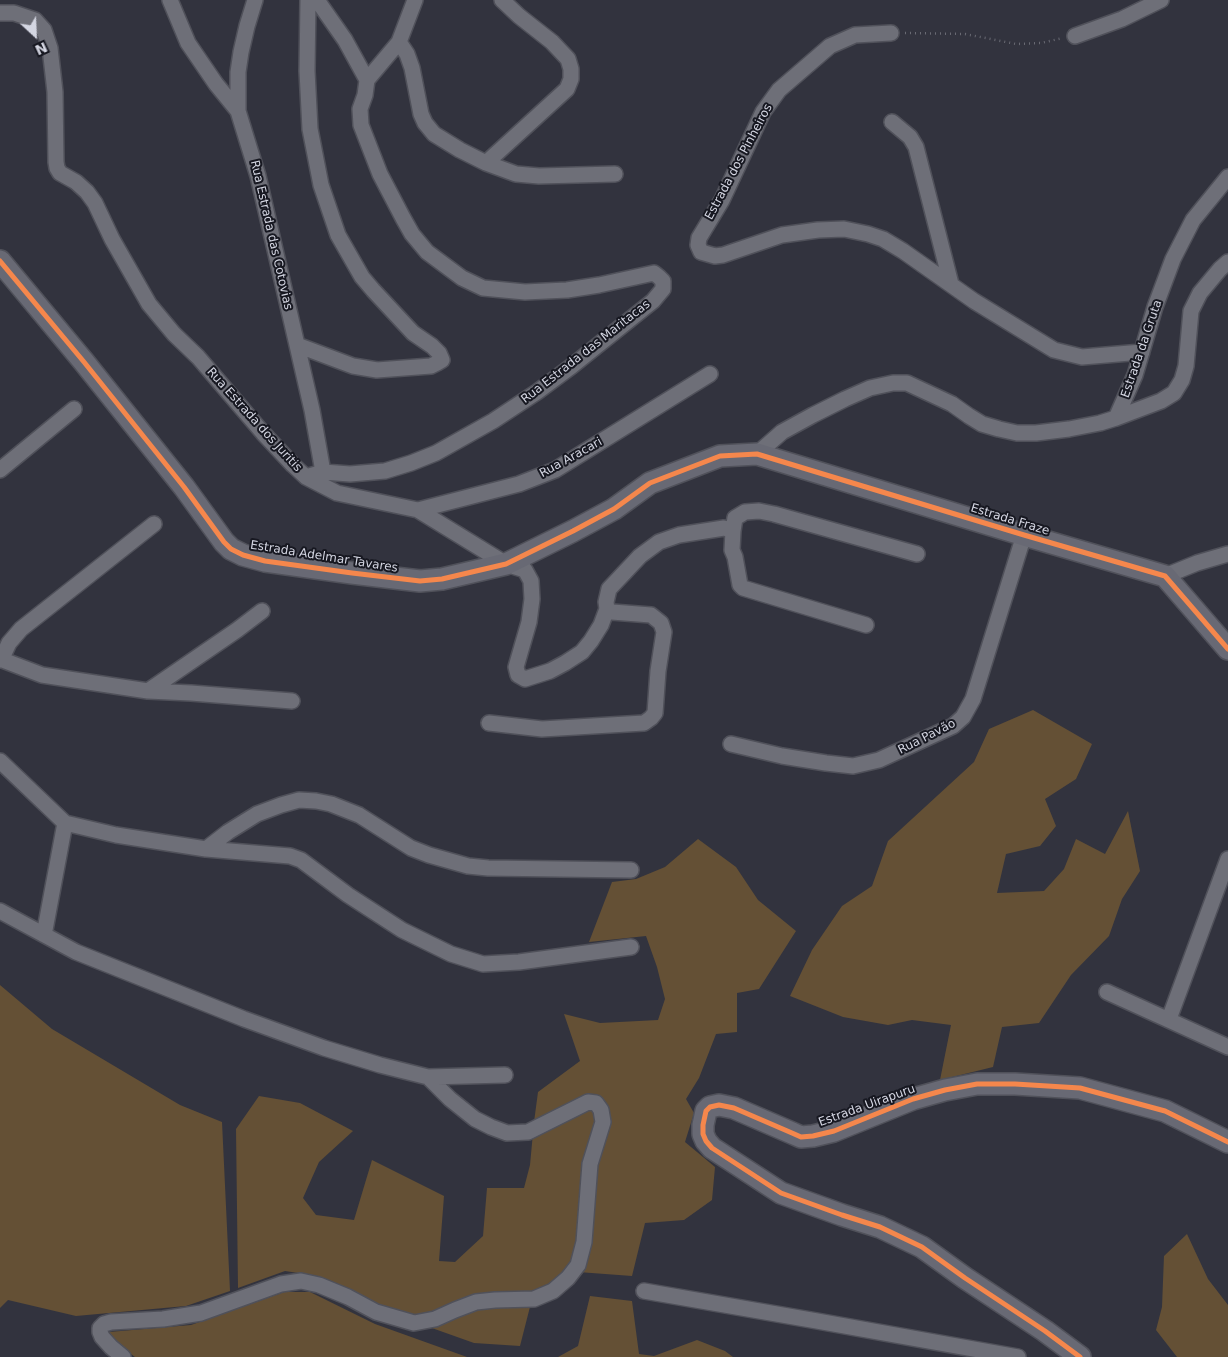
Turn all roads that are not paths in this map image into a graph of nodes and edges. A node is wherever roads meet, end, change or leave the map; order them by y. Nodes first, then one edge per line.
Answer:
1 (170, 0) edge
2 (255, 0) edge
3 (308, 0) edge
4 (317, 0) edge
5 (414, 0) edge
6 (502, 0) edge
7 (1161, 0) edge
8 (0, 14) edge
9 (891, 33) road end
10 (1075, 36) road end
11 (399, 42) junction
12 (367, 80) junction
13 (238, 111) junction
14 (892, 122) dead end
15 (486, 163) junction
16 (615, 174) dead end
17 (1228, 177) edge
18 (0, 260) edge
19 (1228, 262) edge
20 (951, 284) junction
21 (297, 345) junction
22 (1142, 352) junction
23 (710, 374) dead end
24 (74, 409) dead end
25 (1116, 418) junction
26 (757, 454) junction
27 (0, 470) edge
28 (323, 472) junction
29 (306, 477) junction
30 (418, 510) junction
31 (154, 524) dead end
32 (733, 530) junction
33 (1024, 535) junction
34 (917, 554) dead end
35 (1228, 554) edge
36 (506, 564) junction
37 (1165, 576) junction
38 (607, 609) junction
39 (262, 611) dead end
40 (866, 625) dead end
41 (1228, 649) edge
42 (1, 660) edge
43 (148, 691) junction
44 (292, 701) dead end
45 (489, 723) dead end
46 (732, 744) dead end
47 (0, 762) edge
48 (65, 823) junction
49 (206, 849) junction
50 (1228, 859) edge
51 (631, 870) dead end
52 (0, 911) edge
53 (44, 935) junction
54 (632, 947) dead end
55 (1107, 992) dead end
56 (1170, 1019) junction
57 (1228, 1046) edge
58 (505, 1076) dead end
59 (428, 1077) junction
60 (1228, 1142) edge
61 (644, 1291) dead end
62 (123, 1357) edge
63 (1018, 1357) edge
64 (1080, 1357) edge

1 - 13 street
2 - 13 street, Rua Estrada das Cotovias
3 - 21 street
4 - 12 street
5 - 11 street
6 - 15 street
7 - 10 street
8 - 29 street, Rua Estrada dos Juritis
9 - 20 street, Estrada dos Pinheiros
11 - 12 street
11 - 15 street
12 - 28 street, Rua Estrada das Maritacas
13 - 21 street, Rua Estrada das Cotovias
14 - 20 street
15 - 16 street
17 - 22 street, Estrada da Gruta
18 - 36 street, Estrada Adelmar Tavares
19 - 25 street
20 - 22 street, Estrada dos Pinheiros
21 - 28 street, Rua Estrada das Cotovias
22 - 25 street, Estrada da Gruta
23 - 30 street, Rua Aracari
24 - 27 street
25 - 26 street
26 - 33 street, Estrada Fraze
26 - 36 street, Estrada Adelmar Tavares
28 - 29 street, Rua Estrada das Maritacas
29 - 30 street, Rua Estrada dos Juritis
30 - 36 street, Rua Estrada dos Juritis
31 - 42 street
32 - 34 street
32 - 38 street
32 - 40 street
33 - 37 street, Estrada Fraze
33 - 46 street, Rua Pavão
35 - 37 street
36 - 38 street, Rua Estrada dos Juritis
37 - 41 street
38 - 45 street
39 - 43 street
42 - 43 street
43 - 44 street
47 - 48 street
48 - 49 street
48 - 53 street
49 - 51 street
49 - 54 street
50 - 56 street
52 - 53 street
53 - 59 street
55 - 56 street
56 - 57 street
58 - 59 street
59 - 62 street
60 - 64 street, Estrada Uirapuru
61 - 63 street

